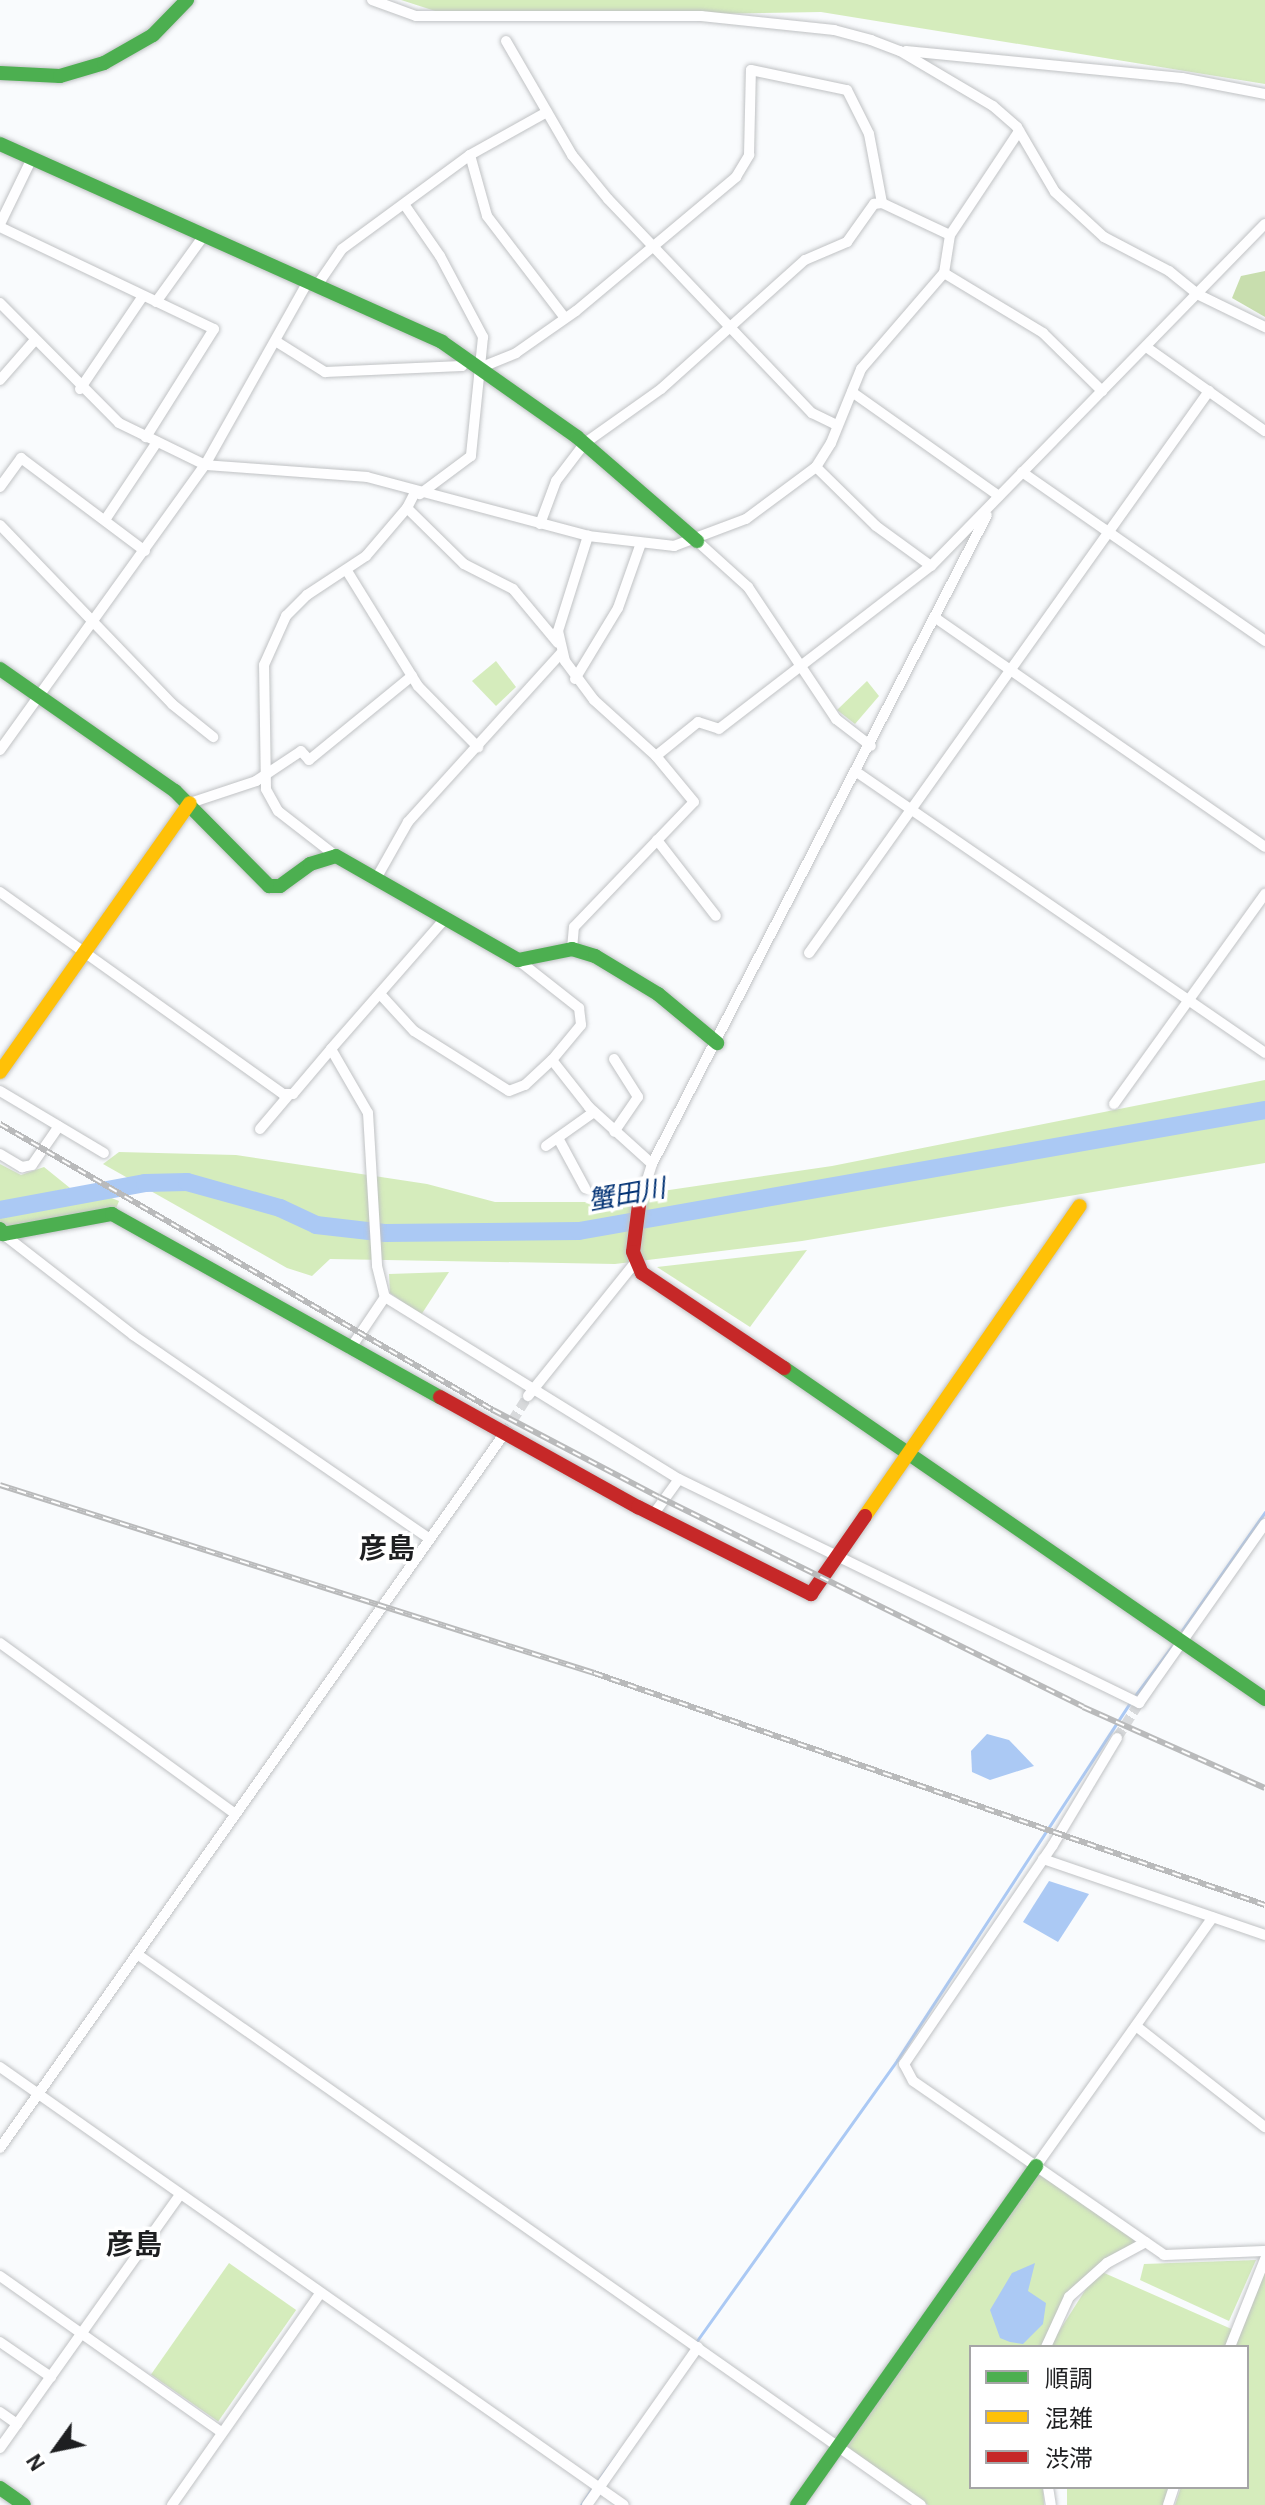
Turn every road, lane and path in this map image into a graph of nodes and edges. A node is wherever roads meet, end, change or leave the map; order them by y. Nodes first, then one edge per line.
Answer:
1 (187, 0) edge
2 (372, 0) edge
3 (506, 41) dead end
4 (900, 51) junction
5 (0, 73) edge
6 (1265, 94) edge
7 (547, 112) junction
8 (1019, 131) junction
9 (0, 144) edge
10 (470, 155) junction
11 (32, 158) junction
12 (882, 203) junction
13 (404, 204) junction
14 (1265, 224) edge
15 (0, 226) edge
16 (205, 234) junction
17 (950, 235) junction
18 (656, 249) junction
19 (944, 273) junction
20 (312, 285) junction
21 (1197, 294) junction
22 (143, 296) junction
23 (156, 302) junction
24 (0, 303) edge
25 (565, 318) junction
26 (1265, 327) edge
27 (732, 328) junction
28 (35, 340) junction
29 (277, 342) junction
30 (1149, 349) junction
31 (468, 358) junction
32 (482, 367) junction
33 (0, 380) edge
34 (80, 389) junction
35 (1102, 391) junction
36 (1209, 391) junction
37 (852, 392) junction
38 (837, 425) junction
39 (1265, 431) edge
40 (146, 437) junction
41 (157, 442) junction
42 (585, 443) junction
43 (205, 465) junction
44 (816, 467) junction
45 (1022, 472) junction
46 (0, 487) edge
47 (417, 493) junction
48 (999, 496) junction
49 (407, 508) junction
50 (105, 520) junction
51 (540, 524) junction
52 (0, 525) edge
53 (1107, 531) junction
54 (588, 536) junction
55 (697, 541) junction
56 (641, 543) junction
57 (145, 551) junction
58 (931, 566) junction
59 (347, 571) junction
60 (937, 619) junction
61 (94, 623) junction
62 (1265, 641) edge
63 (561, 648) junction
64 (802, 666) junction
65 (0, 669) edge
66 (1008, 669) junction
67 (412, 676) junction
68 (575, 679) junction
69 (39, 696) junction
70 (213, 737) dead end
71 (871, 746) junction
72 (478, 747) junction
73 (0, 750) edge
74 (656, 756) junction
75 (858, 773) junction
76 (264, 775) junction
77 (190, 803) junction
78 (910, 810) junction
79 (657, 840) junction
80 (1265, 847) edge
81 (336, 856) junction
82 (377, 877) junction
83 (0, 892) edge
84 (1265, 894) edge
85 (716, 916) dead end
86 (443, 921) junction
87 (572, 949) junction
88 (809, 953) dead end
89 (84, 954) junction
90 (518, 960) junction
91 (380, 994) junction
92 (1187, 1004) junction
93 (717, 1043) junction
94 (331, 1049) junction
95 (1265, 1053) edge
96 (614, 1059) dead end
97 (552, 1060) junction
98 (0, 1072) edge
99 (0, 1091) edge
100 (288, 1096) junction
101 (1114, 1104) dead end
102 (594, 1112) junction
103 (59, 1126) junction
104 (260, 1129) dead end
105 (614, 1132) junction
106 (558, 1138) junction
107 (546, 1146) dead end
108 (104, 1153) dead end
109 (0, 1154) edge
110 (652, 1164) junction
111 (585, 1188) dead end
112 (639, 1205) joint
113 (1080, 1206) dead end
114 (1, 1230) edge
115 (634, 1258) junction
116 (385, 1297) junction
117 (350, 1349) junction
118 (530, 1394) junction
119 (504, 1434) junction
120 (910, 1451) junction
121 (679, 1479) junction
122 (653, 1515) junction
123 (1265, 1524) edge
124 (430, 1539) junction
125 (833, 1557) junction
126 (1183, 1642) junction
127 (0, 1643) edge
128 (1265, 1699) edge
129 (1117, 1738) tunnel mouth
130 (235, 1814) junction
131 (1043, 1859) junction
132 (1213, 1917) junction
133 (1265, 1935) edge
134 (137, 1954) junction
135 (1136, 2026) junction
136 (0, 2067) edge
137 (37, 2096) junction
138 (1265, 2127) edge
139 (0, 2148) edge
140 (1036, 2166) junction
141 (180, 2195) junction
142 (1146, 2242) junction
143 (1265, 2251) edge
144 (1265, 2259) edge
145 (0, 2276) edge
146 (320, 2294) junction
147 (82, 2333) junction
148 (0, 2342) edge
149 (1047, 2345) edge
150 (1231, 2345) edge
151 (696, 2346) junction
152 (51, 2377) junction
153 (0, 2412) edge
154 (17, 2424) junction
155 (221, 2432) junction
156 (838, 2447) junction
157 (0, 2448) edge
158 (596, 2486) junction
159 (0, 2488) edge
160 (24, 2505) edge
161 (172, 2505) edge
162 (587, 2505) edge
163 (624, 2505) edge
164 (797, 2505) edge
165 (921, 2505) edge

1 - 5 street
2 - 4 street
3 - 7 street
4 - 6 street
4 - 8 street
7 - 10 street
7 - 18 street
8 - 17 street
8 - 21 street
9 - 11 street
10 - 13 street
10 - 25 street
11 - 15 street
11 - 16 street
12 - 17 street
12 - 18 street
12 - 27 street
13 - 20 street
13 - 32 street
14 - 21 street
15 - 22 street
16 - 20 street
16 - 23 street
17 - 19 street
18 - 25 street
18 - 27 street
19 - 35 street
19 - 37 street
20 - 29 street
20 - 31 street
21 - 26 street
21 - 30 street
22 - 23 street
22 - 34 street
23 - 40 street
24 - 28 street
25 - 32 street
27 - 38 street
27 - 42 street
28 - 33 street
28 - 34 street
29 - 31 street
29 - 43 street
30 - 35 street
30 - 36 street
31 - 32 street
32 - 42 street
32 - 47 street
34 - 40 street
35 - 45 street
36 - 39 street
36 - 53 street
37 - 38 street
37 - 48 street
38 - 44 street
40 - 41 street
41 - 43 street
41 - 50 street
42 - 51 street
42 - 55 street
43 - 47 street
43 - 57 street
44 - 55 street
44 - 58 street
45 - 48 street
45 - 53 street
46 - 50 street
47 - 49 street
47 - 51 street
48 - 58 street
48 - 60 street
49 - 59 street
49 - 63 street
50 - 57 street
51 - 54 street
52 - 61 street
53 - 62 street
53 - 66 street
54 - 56 street
54 - 63 street
55 - 56 street
55 - 64 street
56 - 68 street
57 - 61 street
58 - 64 street
59 - 67 street
59 - 76 street
60 - 66 street
60 - 71 street
61 - 69 street
61 - 70 street
63 - 68 street
63 - 72 street
64 - 71 street
64 - 74 street
65 - 69 street
66 - 78 street
66 - 80 street
67 - 72 street
67 - 76 street
68 - 74 street
69 - 73 street
69 - 77 street
71 - 75 street
72 - 82 street
74 - 79 street
75 - 78 street
75 - 93 street
76 - 77 street
76 - 81 street
77 - 81 street
77 - 89 street
78 - 88 street
78 - 92 street
79 - 85 street
79 - 87 street
81 - 82 street
82 - 86 street
83 - 89 street
84 - 92 street
86 - 90 street
86 - 91 street
87 - 90 street
87 - 93 street
89 - 98 street
89 - 100 street
90 - 97 street
91 - 94 street
91 - 97 street
92 - 95 street
92 - 101 street
93 - 110 street
94 - 100 street
94 - 116 street
96 - 105 street
97 - 102 street
99 - 103 street
100 - 104 street
102 - 105 street
102 - 106 street
103 - 108 street
103 - 109 street
105 - 110 street
106 - 107 street
106 - 111 street
110 - 112 street
112 - 115 street
113 - 120 street
114 - 117 street
114 - 124 street
115 - 118 street
115 - 120 street
116 - 117 street
116 - 118 street
117 - 119 street
118 - 121 street
119 - 122 street
119 - 124 street
120 - 125 street
120 - 126 street
121 - 122 street
121 - 125 street
122 - 125 street
123 - 126 street
124 - 130 street
125 - 126 street
126 - 128 street
127 - 130 street
129 - 131 street
130 - 134 street
131 - 132 street
131 - 140 street
132 - 133 street
132 - 135 street
134 - 137 street
134 - 151 street
135 - 138 street
135 - 140 street
136 - 137 street
137 - 139 street
137 - 141 street
140 - 142 street
140 - 156 street
141 - 146 street
141 - 147 street
142 - 143 street
142 - 149 street
144 - 150 street
145 - 147 street
146 - 155 street
146 - 158 street
147 - 152 street
147 - 155 street
148 - 152 street
151 - 156 street
151 - 158 street
152 - 154 street
153 - 154 street
154 - 157 street
155 - 161 street
156 - 164 street
156 - 165 street
158 - 162 street
158 - 163 street
159 - 160 street

